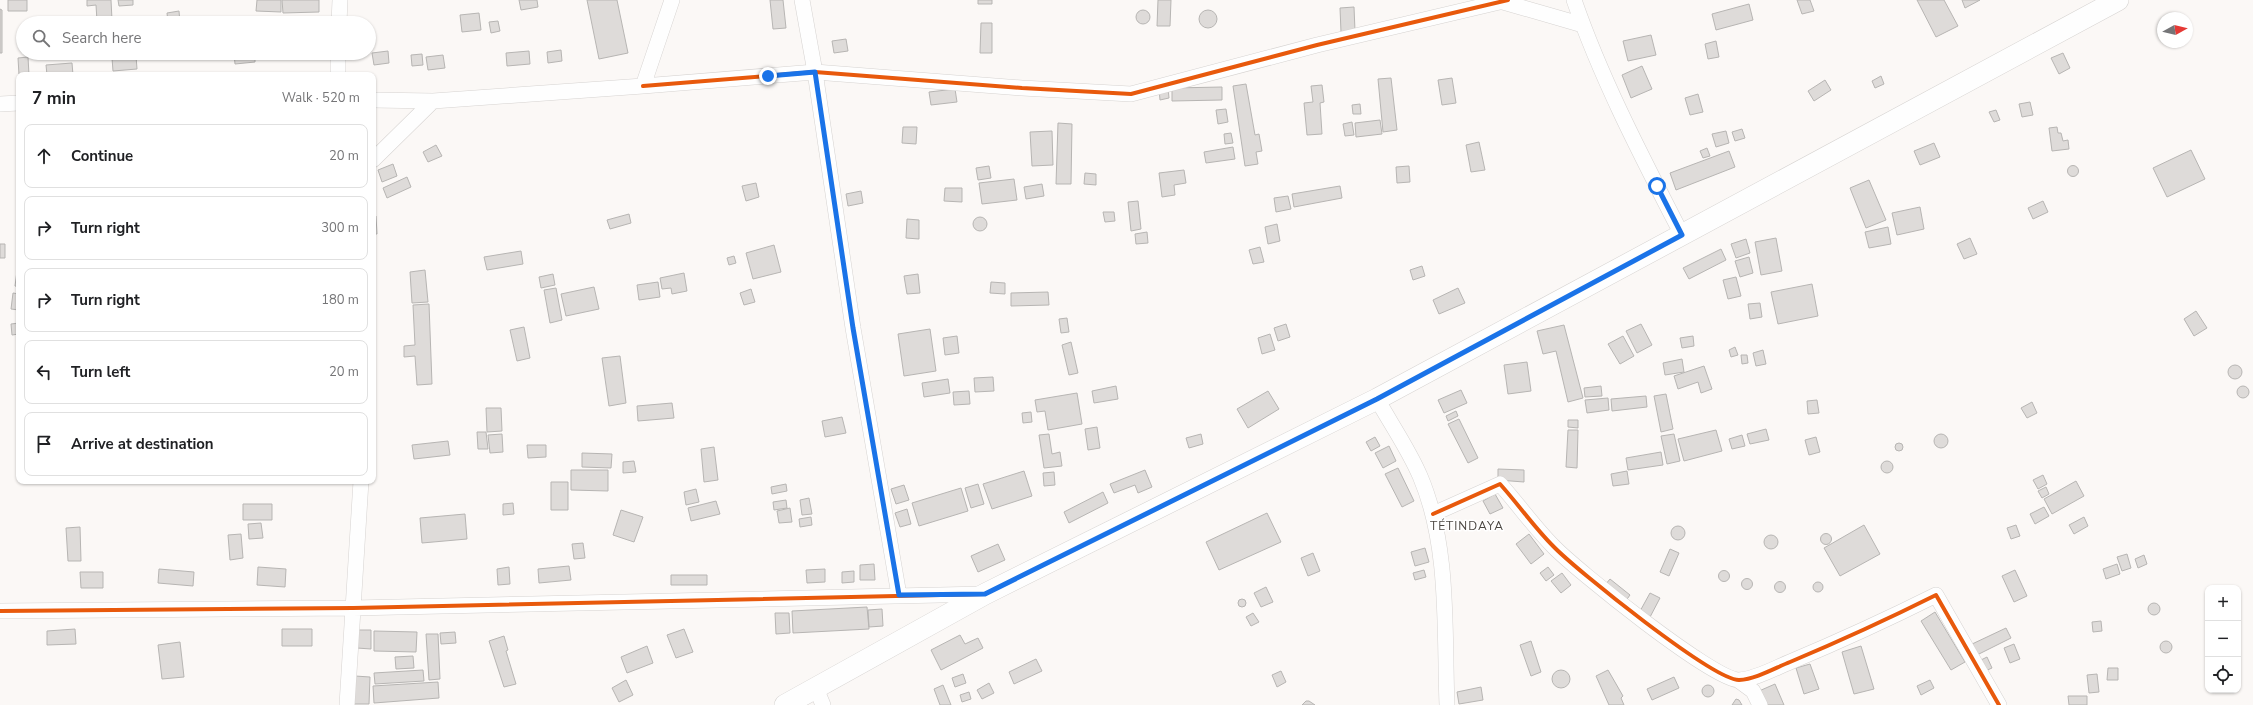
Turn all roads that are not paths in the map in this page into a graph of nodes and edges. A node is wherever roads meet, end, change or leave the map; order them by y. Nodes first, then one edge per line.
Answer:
1 (340, 0) edge
2 (672, 0) edge
3 (802, 0) edge
4 (1574, 0) edge
5 (2118, 0) edge
6 (1505, 1) edge
7 (339, 16) edge
8 (1583, 25) junction
9 (338, 60) edge
10 (338, 72) edge
11 (815, 72) junction
12 (643, 86) junction
13 (376, 100) edge
14 (434, 100) junction
15 (16, 103) edge
16 (0, 104) edge
17 (376, 157) edge
18 (1682, 235) junction
19 (1377, 399) junction
20 (361, 484) edge
21 (1434, 514) junction
22 (985, 594) junction
23 (899, 595) junction
24 (353, 608) junction
25 (0, 611) edge
26 (1738, 680) junction
27 (819, 696) edge
28 (347, 705) edge
29 (785, 705) edge
30 (1447, 705) edge
31 (1760, 705) edge
32 (1998, 705) edge

1 - 7 street
2 - 12 street
3 - 11 street
4 - 8 street
5 - 18 main road
6 - 8 street
6 - 11 street
8 - 18 street
9 - 10 street
11 - 12 street
11 - 23 street
12 - 14 street
13 - 14 street
14 - 17 street
15 - 16 street
18 - 19 main road
19 - 21 street
19 - 22 main road
20 - 24 street
21 - 26 street
21 - 30 street
22 - 23 street
22 - 27 main road
23 - 24 street
24 - 25 street
24 - 28 street
26 - 31 street
26 - 32 street
27 - 29 main road

